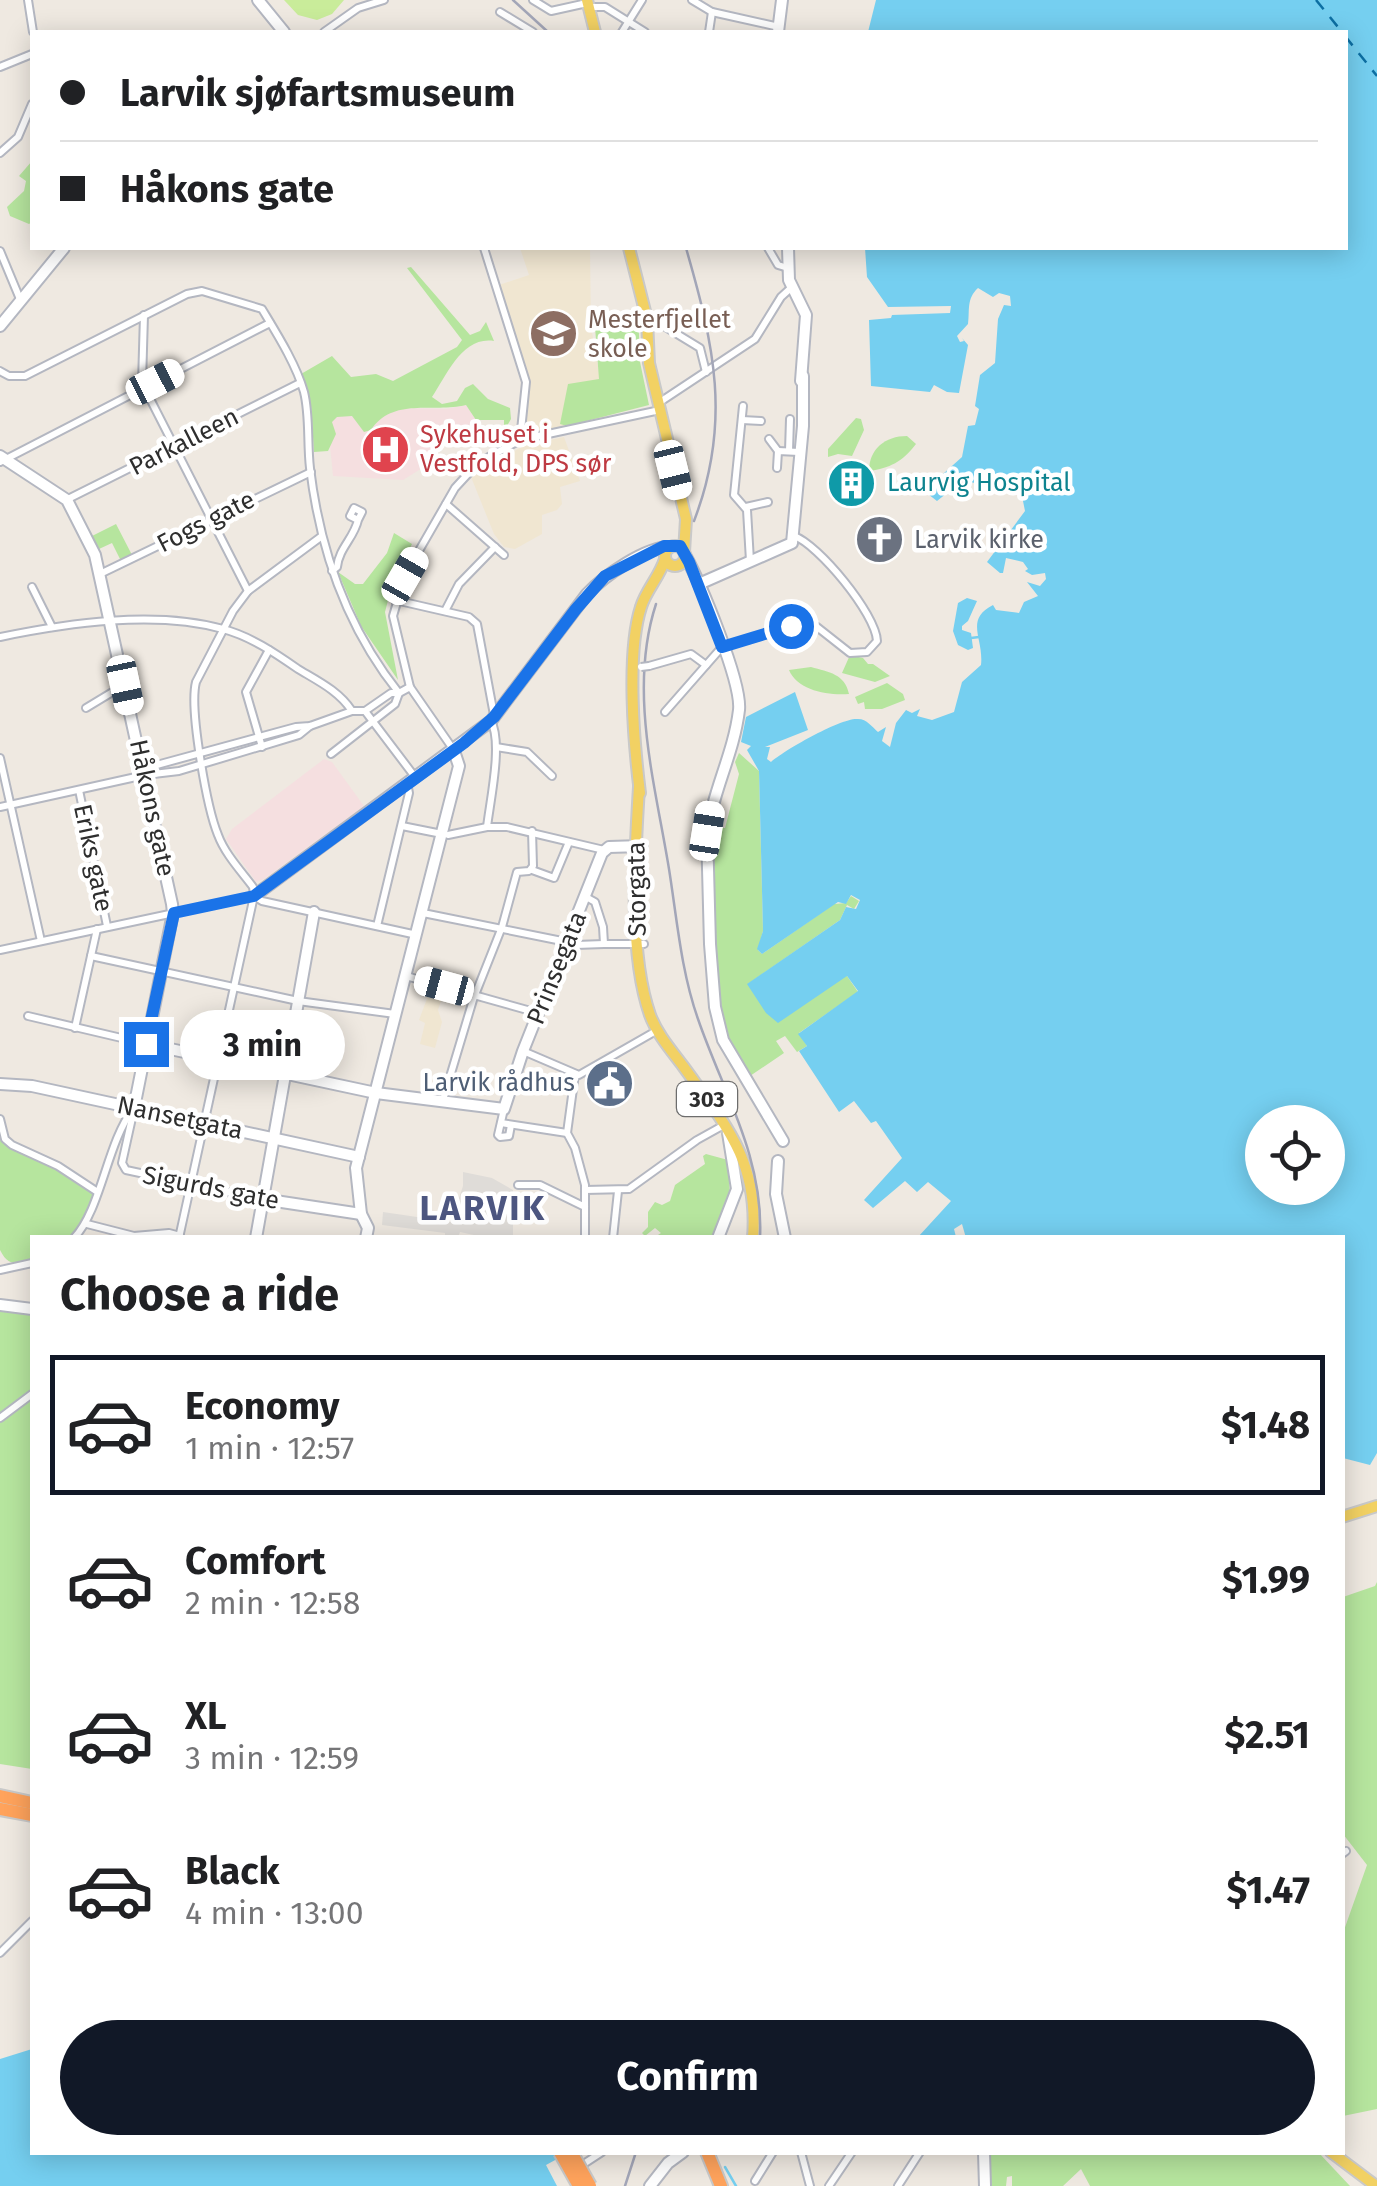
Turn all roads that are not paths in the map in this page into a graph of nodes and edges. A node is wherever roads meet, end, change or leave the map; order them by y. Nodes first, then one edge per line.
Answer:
1 (28, 0) edge
2 (258, 0) edge
3 (384, 0) edge
4 (533, 0) edge
5 (642, 0) edge
6 (782, 0) edge
7 (696, 1) edge
8 (588, 3) edge
9 (500, 12) dead end
10 (712, 12) junction
11 (629, 22) junction
12 (32, 30) edge
13 (284, 30) edge
14 (327, 30) edge
15 (530, 30) edge
16 (595, 30) edge
17 (623, 30) edge
18 (642, 30) edge
19 (709, 30) edge
20 (778, 30) edge
21 (30, 55) edge
22 (0, 67) edge
23 (30, 109) edge
24 (0, 153) edge
25 (0, 250) edge
26 (62, 250) edge
27 (485, 250) edge
28 (629, 250) edge
29 (770, 250) edge
30 (787, 250) edge
31 (783, 266) junction
32 (792, 287) junction
33 (21, 300) junction
34 (144, 316) junction
35 (647, 321) junction
36 (270, 323) junction
37 (0, 326) edge
38 (0, 370) edge
39 (706, 372) junction
40 (300, 383) junction
41 (144, 388) junction
42 (661, 406) junction
43 (743, 406) dead end
44 (790, 419) dead end
45 (742, 420) junction
46 (761, 422) dead end
47 (769, 439) dead end
48 (520, 440) junction
49 (173, 447) junction
50 (778, 451) junction
51 (794, 452) junction
52 (1, 459) edge
53 (777, 468) dead end
54 (310, 472) junction
55 (67, 500) junction
56 (768, 502) dead end
57 (446, 504) junction
58 (683, 507) junction
59 (746, 507) junction
60 (210, 520) junction
61 (358, 520) dead end
62 (322, 536) junction
63 (793, 540) junction
64 (495, 546) junction
65 (685, 554) junction
66 (504, 555) dead end
67 (670, 557) junction
68 (750, 562) junction
69 (332, 571) junction
70 (102, 573) junction
71 (698, 583) junction
72 (32, 588) dead end
73 (248, 591) junction
74 (395, 600) junction
75 (445, 611) junction
76 (111, 622) junction
77 (52, 626) junction
78 (225, 629) junction
79 (0, 637) edge
80 (722, 647) junction
81 (269, 650) junction
82 (706, 665) junction
83 (643, 667) dead end
84 (125, 685) junction
85 (410, 686) junction
86 (399, 693) junction
87 (86, 708) dead end
88 (352, 711) junction
89 (366, 711) junction
90 (666, 712) dead end
91 (493, 719) junction
92 (373, 720) junction
93 (310, 726) junction
94 (258, 738) junction
95 (262, 746) junction
96 (496, 747) junction
97 (454, 751) junction
98 (331, 754) dead end
99 (202, 755) junction
100 (0, 758) edge
101 (202, 765) junction
102 (145, 775) junction
103 (552, 776) dead end
104 (411, 780) junction
105 (79, 790) junction
106 (12, 804) junction
107 (0, 806) edge
108 (402, 826) junction
109 (488, 827) junction
110 (532, 831) junction
111 (445, 835) junction
112 (569, 842) junction
113 (639, 846) junction
114 (604, 850) junction
115 (532, 870) junction
116 (254, 896) junction
117 (586, 896) junction
118 (314, 912) junction
119 (174, 913) junction
120 (422, 913) junction
121 (107, 926) junction
122 (377, 926) junction
123 (97, 928) junction
124 (502, 928) junction
125 (416, 935) junction
126 (41, 941) junction
127 (572, 944) junction
128 (604, 944) junction
129 (641, 944) junction
130 (0, 950) edge
131 (91, 956) junction
132 (161, 972) junction
133 (406, 976) junction
134 (233, 987) junction
135 (476, 994) junction
136 (298, 1001) junction
137 (396, 1014) junction
138 (539, 1014) junction
139 (28, 1016) dead end
140 (76, 1028) junction
141 (658, 1030) junction
142 (146, 1044) junction
143 (523, 1051) junction
144 (216, 1060) junction
145 (284, 1074) junction
146 (575, 1074) junction
147 (0, 1084) edge
148 (376, 1093) junction
149 (443, 1100) junction
150 (134, 1108) junction
151 (504, 1109) junction
152 (0, 1119) edge
153 (203, 1122) junction
154 (501, 1123) junction
155 (511, 1124) junction
156 (726, 1124) junction
157 (567, 1134) junction
158 (273, 1138) junction
159 (783, 1141) dead end
160 (735, 1148) junction
161 (359, 1157) junction
162 (778, 1161) dead end
163 (191, 1184) junction
164 (518, 1185) dead end
165 (586, 1190) junction
166 (96, 1191) junction
167 (618, 1191) junction
168 (262, 1199) junction
169 (585, 1208) junction
170 (361, 1214) junction
171 (87, 1224) junction
172 (77, 1235) edge
173 (130, 1235) edge
174 (146, 1235) edge
175 (174, 1235) edge
176 (180, 1235) edge
177 (256, 1235) edge
178 (366, 1235) edge
179 (585, 1235) edge
180 (613, 1235) edge
181 (719, 1235) edge
182 (751, 1235) edge
183 (784, 1235) edge
184 (30, 1263) edge
185 (0, 1270) edge
186 (0, 1305) edge
187 (30, 1308) edge
188 (30, 1396) edge
189 (0, 1418) edge
190 (1377, 1506) edge
191 (1345, 1516) edge
192 (0, 1796) edge
193 (30, 1804) edge
194 (0, 1808) edge
195 (30, 1815) edge
196 (30, 1923) edge
197 (0, 1953) edge
198 (562, 2155) edge
199 (573, 2155) edge
200 (598, 2155) edge
201 (698, 2155) edge
202 (707, 2155) edge
203 (771, 2155) edge
204 (802, 2155) edge
205 (850, 2155) edge
206 (918, 2155) edge
207 (984, 2155) edge
208 (1335, 2155) edge
209 (670, 2158) edge
210 (712, 2168) junction
211 (565, 2179) dead end
212 (755, 2181) dead end
213 (982, 2184) edge
214 (579, 2186) edge
215 (590, 2186) edge
216 (650, 2186) edge
217 (721, 2186) edge
218 (810, 2186) edge
219 (829, 2186) edge
220 (898, 2186) edge
221 (1376, 2186) edge

1 - 12 street
2 - 13 main road
3 - 14 street
4 - 8 street
5 - 11 street
6 - 20 main road
7 - 10 street
8 - 11 street
8 - 16 main road
9 - 15 street
10 - 19 street
10 - 20 street
11 - 17 street
11 - 18 street
21 - 22 street
23 - 24 street
25 - 33 street
26 - 33 main road
27 - 48 street
28 - 35 main road, Storgata / 303
29 - 31 street
30 - 31 main road
31 - 32 main road
32 - 39 street
32 - 51 main road
33 - 37 main road
34 - 36 street
34 - 38 street
34 - 41 street
35 - 39 street
35 - 42 main road, Storgata / 303
36 - 40 street
36 - 41 street
39 - 42 street
40 - 49 street, Parkalleen
40 - 54 street
41 - 49 street
41 - 52 street
42 - 48 street
42 - 58 main road, Storgata / 303
43 - 45 street
44 - 51 street
45 - 46 street
45 - 59 street
47 - 50 street
48 - 57 street
49 - 55 street, Parkalleen
49 - 60 street
50 - 51 street
50 - 53 street
51 - 63 main road
52 - 55 main road
54 - 60 street, Fogs gate
54 - 62 street
55 - 70 main road, Håkons gate
56 - 59 street
57 - 64 street
57 - 74 street
58 - 65 main road, Storgata / 303
58 - 67 main road, Storgata / 303
59 - 68 street
60 - 70 street, Fogs gate
60 - 73 street
61 - 69 street
62 - 69 street
62 - 73 street
63 - 68 main road
63 - 80 street
64 - 66 street
64 - 75 street
65 - 67 main road
65 - 71 main road
67 - 71 main road
67 - 91 main road
67 - 113 main road, Storgata / 303
68 - 71 main road
69 - 86 street
70 - 76 main road, Håkons gate
71 - 80 main road
72 - 77 street
73 - 78 street
74 - 75 street
74 - 85 street
75 - 91 street
76 - 77 street
76 - 78 street
76 - 84 main road, Håkons gate
77 - 79 street
78 - 81 street
78 - 99 street
80 - 82 street
80 - 159 main road
81 - 88 street
81 - 94 street
82 - 83 street
82 - 90 street
84 - 87 street
84 - 102 main road, Håkons gate
85 - 86 street
85 - 97 street
86 - 89 street
86 - 92 street
88 - 89 street
88 - 93 street
89 - 92 street
91 - 96 street
91 - 97 main road
92 - 98 street
92 - 104 street
93 - 94 street
93 - 95 street
94 - 95 street
94 - 99 street
95 - 101 street
96 - 103 street
96 - 109 street
97 - 104 main road
97 - 111 main road
99 - 101 street
99 - 102 street
100 - 106 street
101 - 102 street
101 - 116 street
102 - 105 street
102 - 119 main road, Håkons gate
104 - 108 street
104 - 116 main road
105 - 106 street
105 - 121 street, Eriks gate
106 - 107 street
106 - 126 street
108 - 111 street
108 - 122 street
109 - 110 street
109 - 111 street
110 - 112 street
110 - 115 street
111 - 120 main road
112 - 114 street
112 - 115 street
113 - 114 main road
113 - 129 main road, Storgata / 303
114 - 117 main road, Prinsegata
115 - 124 street
116 - 118 street
116 - 119 street
116 - 134 street
117 - 127 main road, Prinsegata
117 - 128 street
118 - 122 street
118 - 136 main road
119 - 121 street
119 - 132 main road, Håkons gate
120 - 124 street
120 - 125 main road
121 - 123 street
122 - 125 street
123 - 126 street
123 - 131 street, Eriks gate
124 - 127 street
124 - 135 street
125 - 133 main road
126 - 130 street
127 - 128 street
127 - 138 main road, Prinsegata
128 - 129 street
129 - 141 main road, Storgata / 303
131 - 132 street
131 - 140 street, Eriks gate
132 - 134 street
132 - 142 main road, Håkons gate
133 - 135 street
133 - 137 main road
134 - 136 street
134 - 144 street
135 - 138 street
135 - 149 street
136 - 137 street
136 - 145 main road
137 - 148 main road
138 - 143 main road, Prinsegata
139 - 140 street
140 - 142 street
141 - 146 street
141 - 156 main road, Storgata / 303
142 - 144 main road
142 - 150 main road, Håkons gate
143 - 146 street
143 - 151 main road, Prinsegata
144 - 145 main road
144 - 153 street
145 - 148 main road
145 - 158 main road
146 - 157 street
147 - 150 main road, Nansetgata
148 - 149 main road
148 - 161 main road
149 - 151 main road
150 - 153 main road, Nansetgata
150 - 163 street, Sigurds gate
150 - 166 street
151 - 154 street, Prinsegata
152 - 166 street
153 - 158 main road, Nansetgata
153 - 163 street
154 - 155 street
154 - 155 street
155 - 157 street
156 - 160 main road, Storgata / 303
156 - 167 street
157 - 165 street
158 - 161 main road, Nansetgata
158 - 168 main road
160 - 181 main road
160 - 182 main road, Storgata / 303
161 - 170 main road
162 - 183 main road
163 - 168 street, Sigurds gate
163 - 176 street
164 - 169 street
165 - 167 street
165 - 169 street
166 - 171 street
167 - 180 street
168 - 170 main road, Sigurds gate
168 - 177 main road
169 - 179 street
170 - 178 main road
171 - 172 street
171 - 173 street
174 - 175 street
184 - 185 street
186 - 187 main road
188 - 189 street
190 - 191 main road
192 - 193 highway
194 - 195 highway
196 - 197 street
198 - 214 highway, bridge
199 - 215 highway, bridge
200 - 211 street
201 - 210 highway
202 - 210 highway
203 - 212 street
204 - 218 street
205 - 219 street
206 - 220 street
207 - 213 main road
208 - 221 main road
209 - 216 main road
210 - 217 highway

